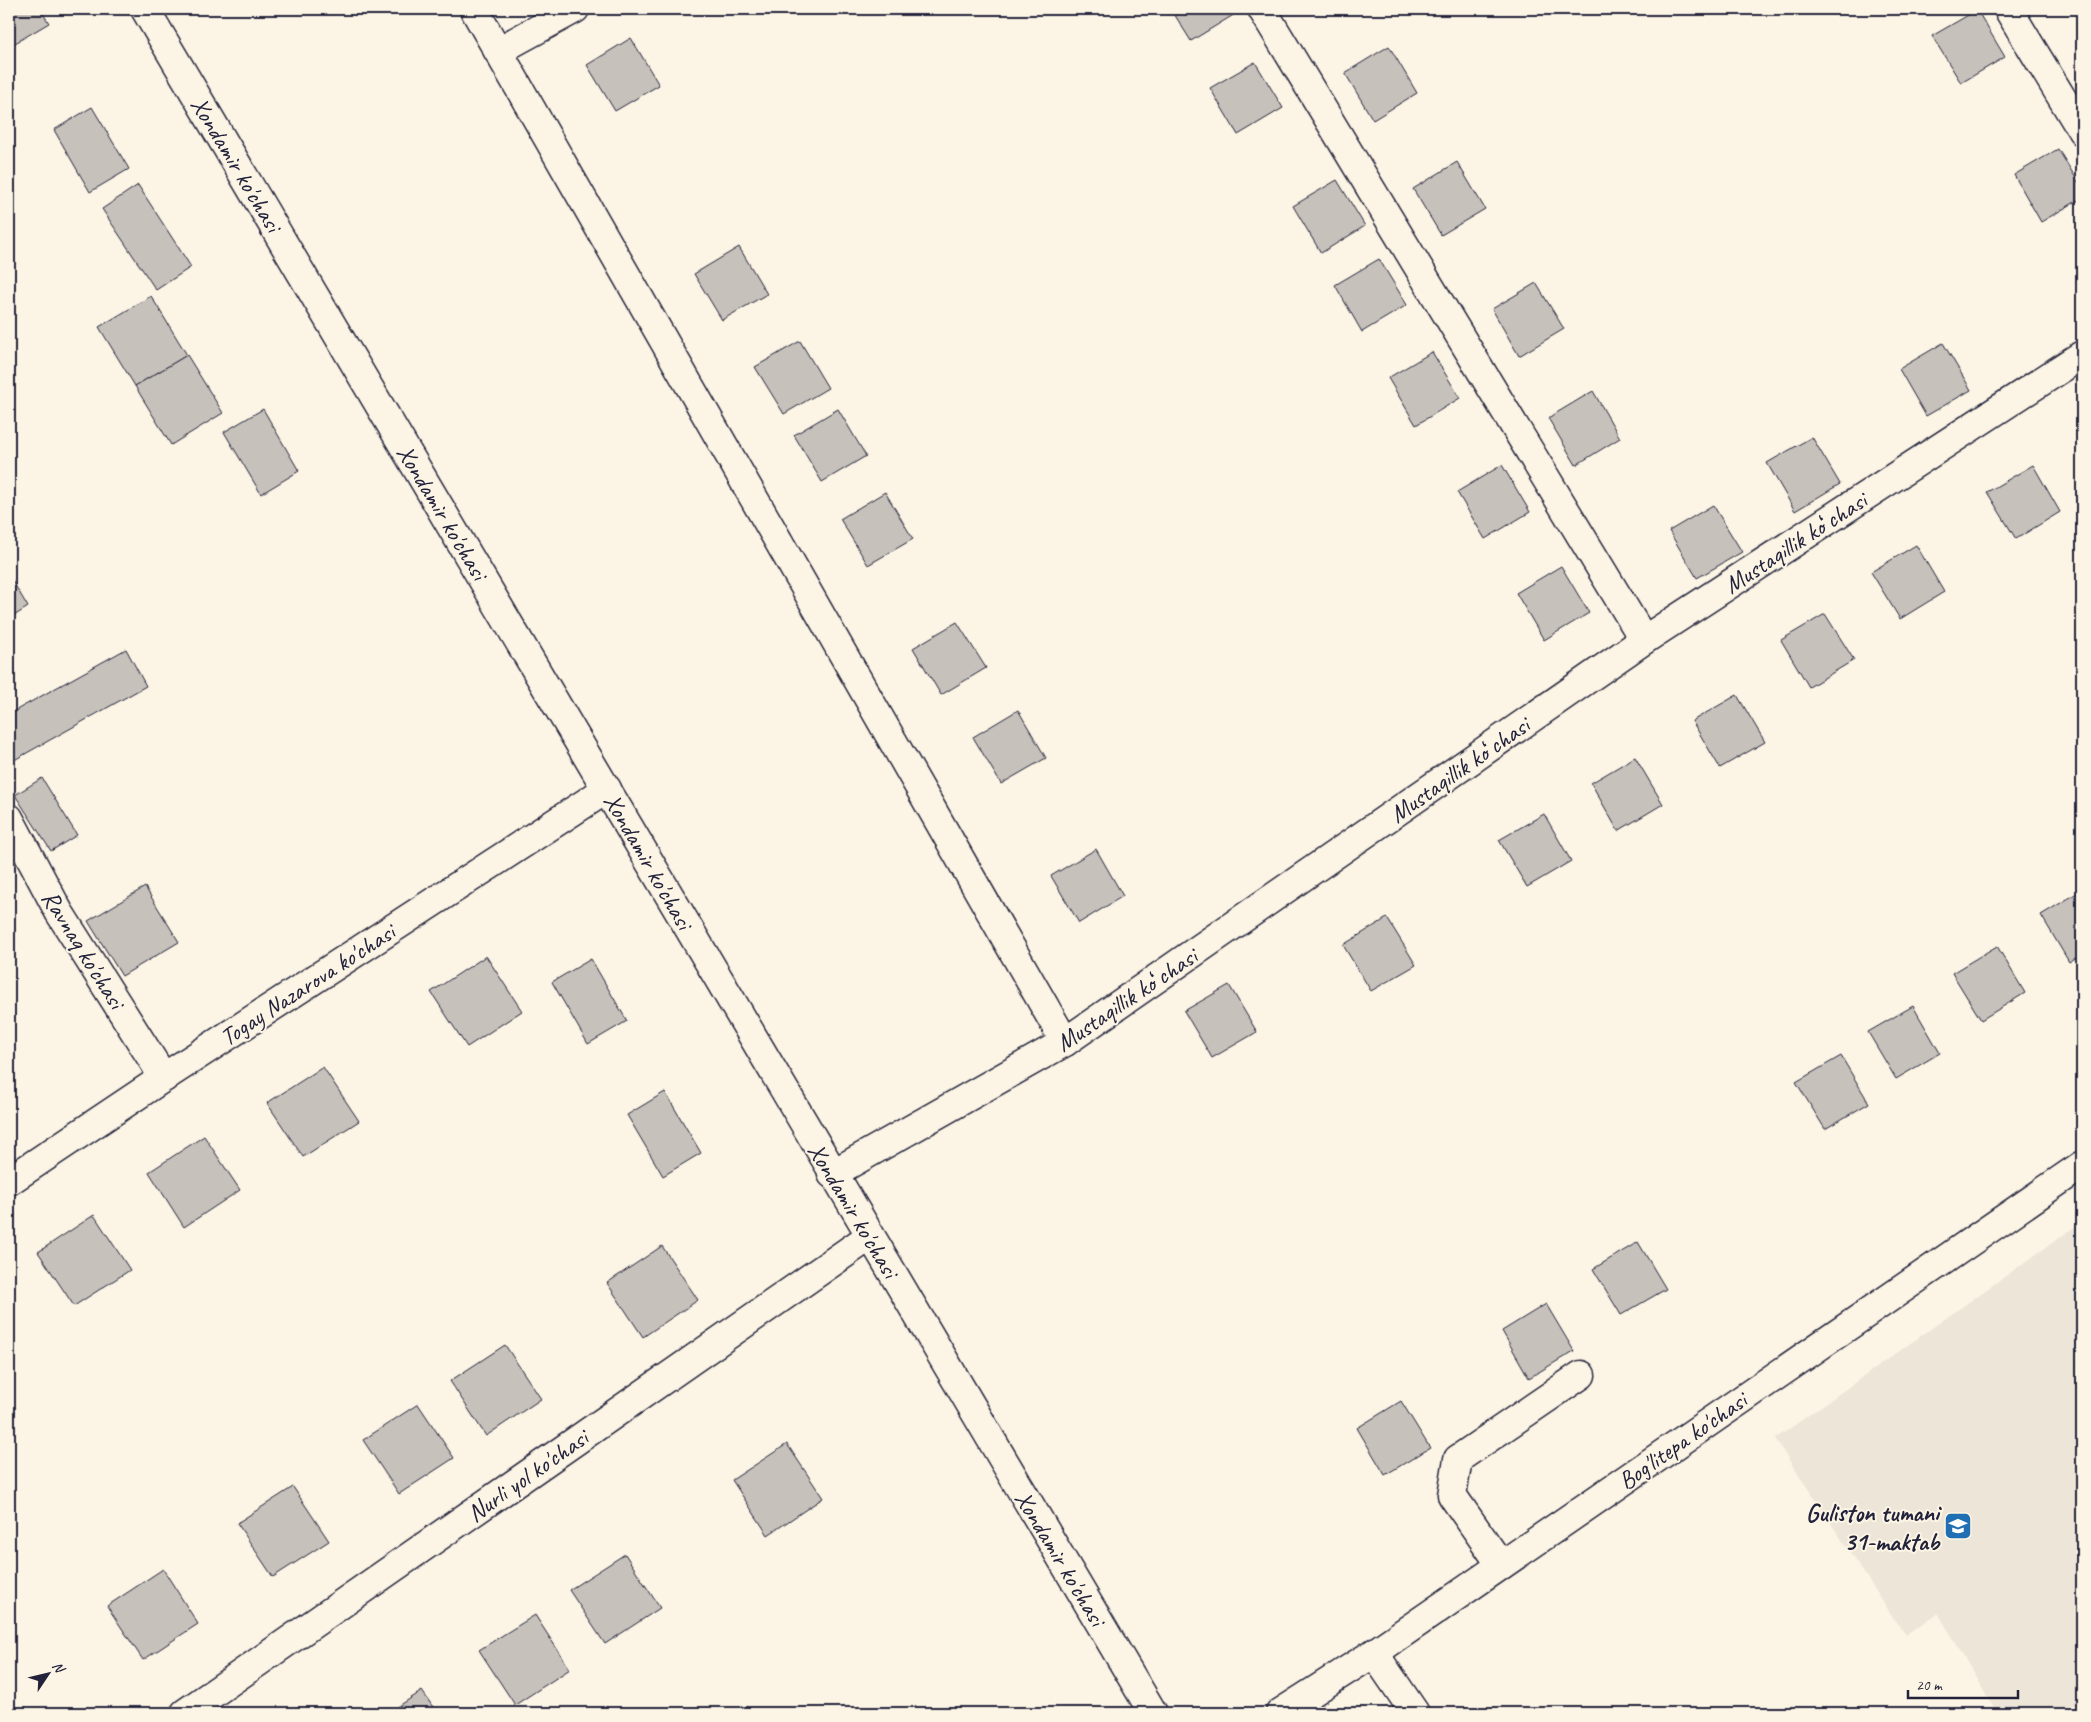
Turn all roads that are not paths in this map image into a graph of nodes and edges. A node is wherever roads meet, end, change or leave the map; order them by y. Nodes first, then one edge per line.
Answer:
1 (145, 9) edge
2 (474, 9) edge
3 (575, 9) edge
4 (1262, 9) edge
5 (2008, 9) edge
6 (498, 51) junction
7 (2082, 131) edge
8 (2082, 355) edge
9 (1644, 640) junction
10 (607, 789) junction
11 (9, 818) edge
12 (1064, 1042) junction
13 (164, 1078) junction
14 (2082, 1165) edge
15 (832, 1174) junction
16 (9, 1181) edge
17 (870, 1236) junction
18 (1581, 1374) dead end
19 (1501, 1565) junction
20 (1374, 1653) junction
21 (185, 1713) edge
22 (1153, 1713) edge
23 (1280, 1713) edge
24 (1415, 1713) edge

1 - 10 street, Xondamir ko'chasi
2 - 6 street
3 - 6 street
4 - 9 street
5 - 7 street
6 - 12 street
8 - 9 street, Mustaqillik koʻchasi
9 - 12 street, Mustaqillik koʻchasi
10 - 13 street, Togay Nazarova ko'chasi
10 - 15 street, Xondamir ko'chasi
11 - 13 street, Ravnaq ko'chasi
12 - 15 street, Mustaqillik koʻchasi
13 - 16 street, Togay Nazarova ko'chasi
14 - 19 street, Bog'litepa ko'chasi
15 - 17 street, Xondamir ko'chasi
17 - 21 street, Nurli yol ko'chasi
17 - 22 street, Xondamir ko'chasi
18 - 19 street
19 - 20 street, Bog'litepa ko'chasi
20 - 23 street, Bog'litepa ko'chasi
20 - 24 street

